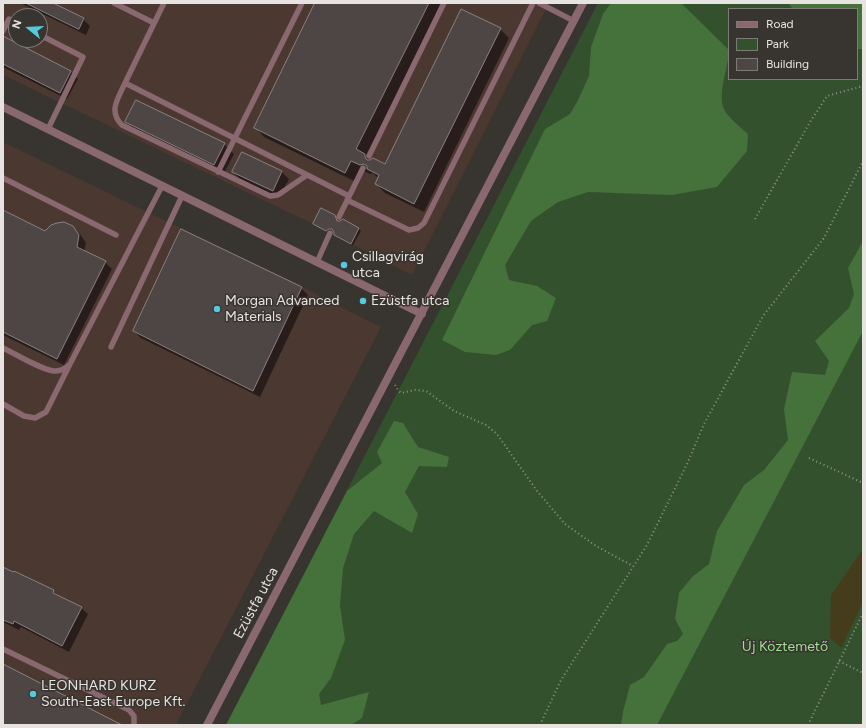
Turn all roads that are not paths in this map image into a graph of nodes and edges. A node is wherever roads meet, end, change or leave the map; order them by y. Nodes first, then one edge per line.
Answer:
1 (114, 3) edge
2 (164, 3) edge
3 (302, 3) edge
4 (444, 3) edge
5 (533, 3) edge
6 (539, 3) edge
7 (583, 3) edge
8 (574, 20) junction
9 (8, 21) edge
10 (154, 23) junction
11 (3, 32) edge
12 (48, 39) edge
13 (125, 83) junction
14 (3, 107) edge
15 (48, 130) junction
16 (235, 139) junction
17 (369, 156) dead end
18 (363, 168) dead end
19 (218, 172) junction
20 (307, 175) junction
21 (3, 178) edge
22 (162, 186) junction
23 (182, 196) junction
24 (348, 198) junction
25 (338, 217) dead end
26 (330, 233) dead end
27 (116, 235) dead end
28 (316, 262) junction
29 (422, 314) junction
30 (111, 347) dead end
31 (3, 348) edge
32 (70, 364) junction
33 (3, 404) edge
34 (3, 649) edge
35 (134, 725) edge
36 (207, 725) edge

1 - 10 lane
2 - 10 lane
3 - 16 lane
4 - 17 lane
5 - 24 lane
6 - 8 lane
7 - 8 street, Ezüstfa utca
8 - 29 street, Ezüstfa utca
9 - 11 lane
10 - 13 lane
12 - 15 lane
13 - 16 lane
13 - 19 lane
14 - 15 street
15 - 22 street
16 - 19 lane
16 - 20 lane
18 - 24 lane
19 - 20 lane
20 - 24 lane
21 - 27 lane
22 - 23 street
22 - 32 lane
23 - 28 street
23 - 30 lane
24 - 25 lane
26 - 28 lane
28 - 29 street
29 - 36 street, Ezüstfa utca
31 - 32 lane
32 - 33 lane
34 - 35 lane

